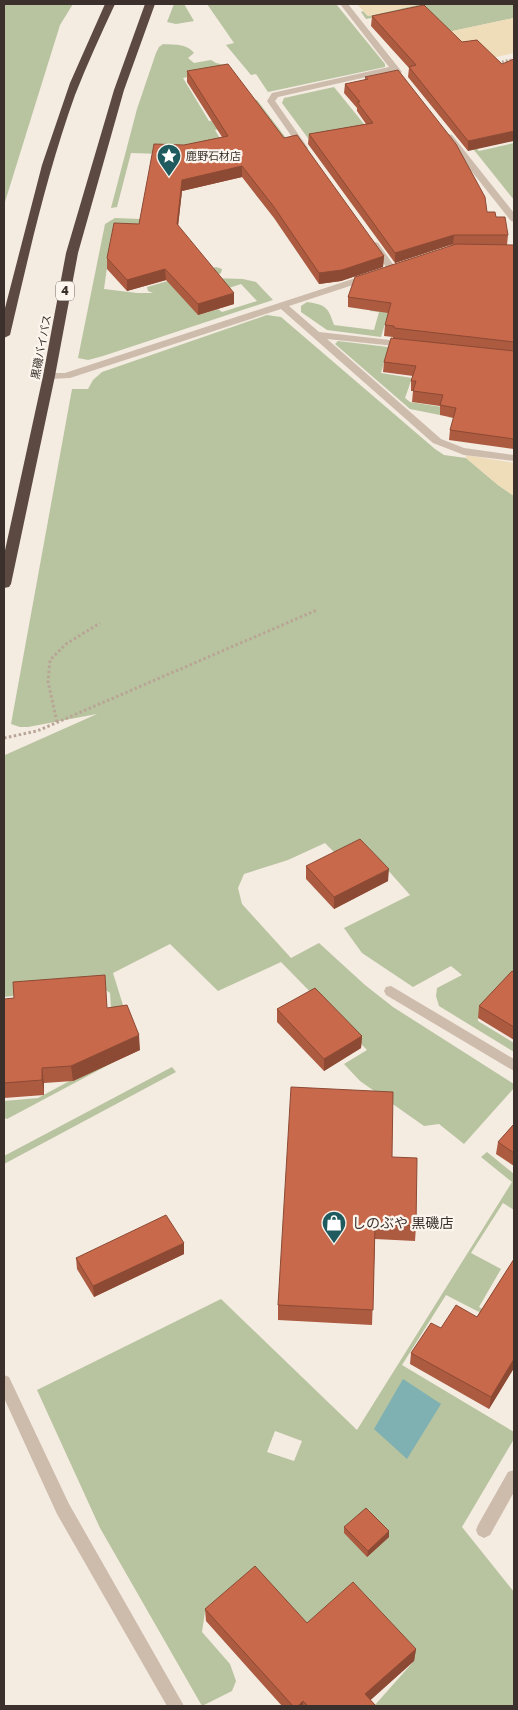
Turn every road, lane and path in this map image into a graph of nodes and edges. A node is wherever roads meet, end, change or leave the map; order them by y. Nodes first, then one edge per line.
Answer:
1 (110, 4) edge
2 (150, 4) edge
3 (344, 4) edge
4 (514, 59) edge
5 (492, 64) edge
6 (395, 68) junction
7 (403, 79) edge
8 (443, 129) edge
9 (311, 157) edge
10 (514, 219) edge
11 (369, 237) edge
12 (282, 305) junction
13 (4, 335) edge
14 (317, 335) junction
15 (416, 346) edge
16 (49, 376) junction
17 (514, 458) edge
18 (4, 584) edge
19 (317, 610) dead end
20 (100, 623) dead end
21 (57, 722) junction
22 (4, 738) edge
23 (391, 991) dead end
24 (514, 1066) edge
25 (4, 1382) edge
26 (514, 1477) edge
27 (484, 1530) dead end
28 (176, 1706) edge

1 - 13 highway
2 - 16 highway, 黒磯バイパス / 4
3 - 6 street
4 - 5 path
6 - 7 street
6 - 9 street
8 - 10 street
11 - 12 street
12 - 14 street
12 - 16 street
14 - 15 street
14 - 17 street
16 - 18 highway, 黒磯バイパス / 4
19 - 21 path
20 - 21 path
21 - 22 path
23 - 24 street
25 - 28 street
26 - 27 street

